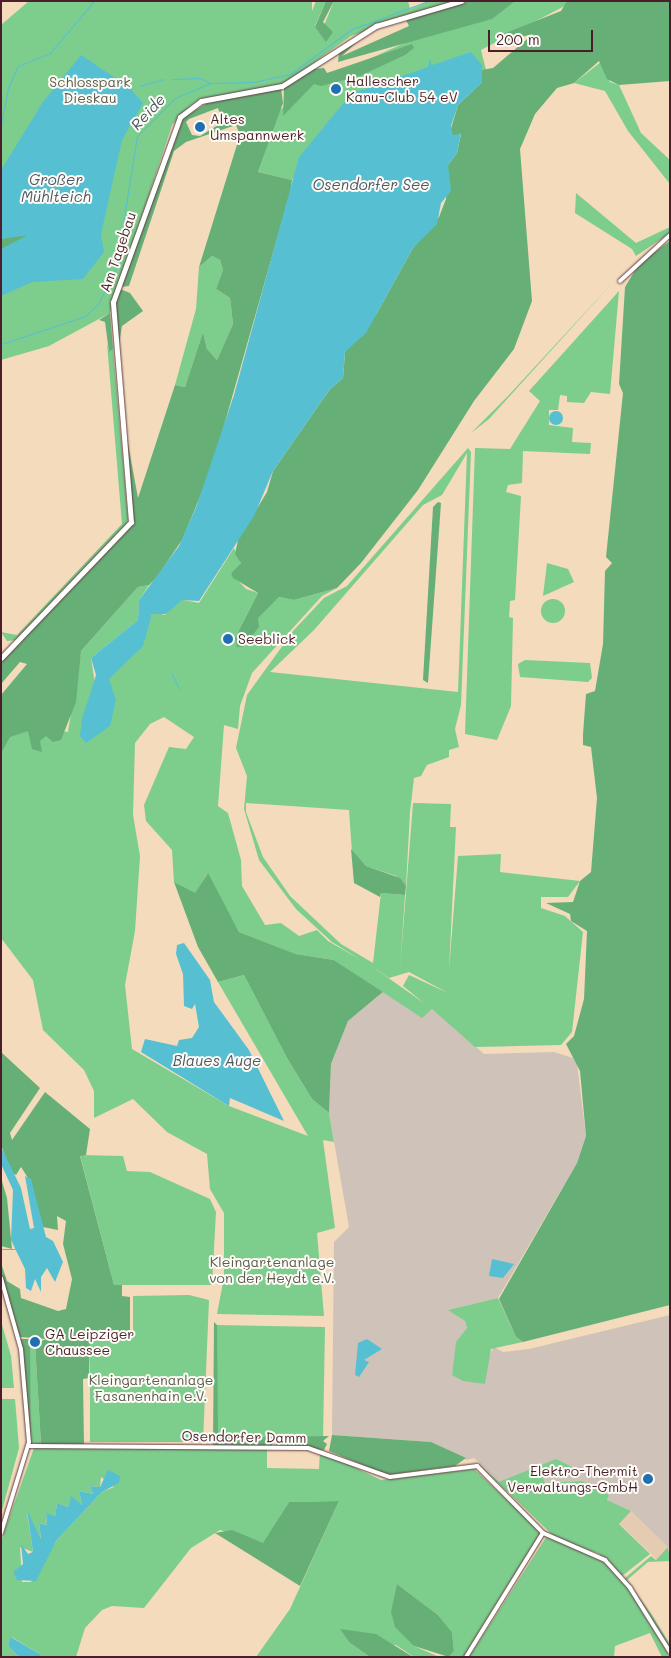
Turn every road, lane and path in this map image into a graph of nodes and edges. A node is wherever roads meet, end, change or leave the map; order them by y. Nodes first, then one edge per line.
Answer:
1 (461, 1) edge
2 (670, 235) edge
3 (620, 281) dead end
4 (1, 658) edge
5 (1, 1278) edge
6 (29, 1446) junction
7 (1, 1533) edge
8 (543, 1533) junction
9 (670, 1652) edge
10 (466, 1657) edge

1 - 4 street, Am Tagebau
2 - 3 street
5 - 6 street
6 - 7 street
6 - 8 street, Osendorfer Damm
8 - 9 street
8 - 10 street

